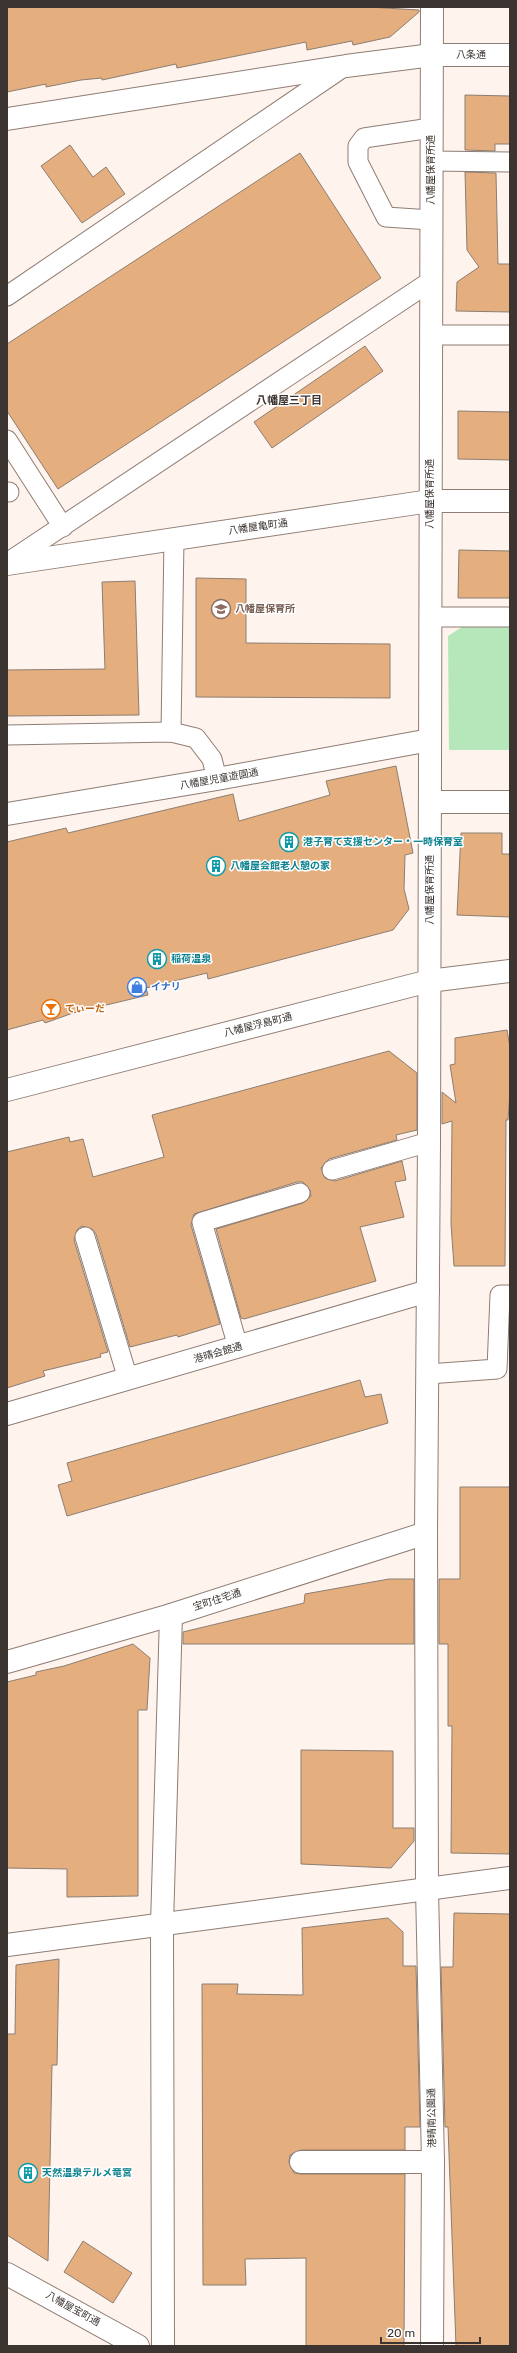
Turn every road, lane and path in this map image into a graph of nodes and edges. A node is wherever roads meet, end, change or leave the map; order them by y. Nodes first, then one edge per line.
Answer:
1 (432, 7) edge
2 (432, 55) junction
3 (510, 55) edge
4 (346, 66) junction
5 (7, 119) edge
6 (431, 128) junction
7 (431, 161) junction
8 (510, 162) edge
9 (431, 220) junction
10 (431, 281) junction
11 (7, 296) edge
12 (431, 335) junction
13 (510, 335) edge
14 (7, 440) edge
15 (430, 501) junction
16 (510, 501) edge
17 (63, 527) junction
18 (174, 539) junction
19 (7, 564) edge
20 (430, 617) junction
21 (510, 617) edge
22 (171, 732) junction
23 (7, 735) edge
24 (430, 740) junction
25 (217, 779) junction
26 (430, 802) junction
27 (510, 802) edge
28 (7, 814) edge
29 (510, 971) edge
30 (430, 981) junction
31 (7, 1090) edge
32 (429, 1142) junction
33 (332, 1170) dead end
34 (300, 1193) dead end
35 (85, 1237) dead end
36 (428, 1291) junction
37 (510, 1295) edge
38 (238, 1347) junction
39 (428, 1374) junction
40 (128, 1379) junction
41 (7, 1414) edge
42 (426, 1533) junction
43 (171, 1615) junction
44 (7, 1662) edge
45 (510, 1878) edge
46 (427, 1890) junction
47 (162, 1926) junction
48 (7, 1945) edge
49 (301, 2162) dead end
50 (433, 2162) junction
51 (7, 2274) edge
52 (138, 2346) edge
53 (164, 2346) edge
54 (432, 2346) edge

1 - 2 street, 八幡屋保育所通
2 - 3 street, 八条通
2 - 4 street, 八条通
2 - 6 street, 八幡屋保育所通
4 - 5 street, 八条通
4 - 11 lane
6 - 7 street, 八幡屋保育所通
6 - 9 lane
7 - 8 lane
7 - 9 street, 八幡屋保育所通
9 - 10 street, 八幡屋保育所通
10 - 12 street, 八幡屋保育所通
10 - 17 lane
12 - 13 lane
12 - 15 street, 八幡屋保育所通
14 - 17 lane
15 - 16 street, 八幡屋亀町通
15 - 18 street, 八幡屋亀町通
15 - 20 street, 八幡屋保育所通
17 - 19 lane
18 - 19 street, 八幡屋亀町通
18 - 22 lane
20 - 21 lane
20 - 24 street, 八幡屋保育所通
22 - 23 lane
22 - 25 lane
24 - 25 street, 八幡屋児童遊園通
24 - 26 street, 八幡屋保育所通
25 - 28 street, 八幡屋児童遊園通
26 - 27 street
26 - 30 street, 八幡屋保育所通
29 - 30 street, 八幡屋浮島町通
30 - 31 street, 八幡屋浮島町通
30 - 32 street, 八幡屋保育所通
32 - 33 lane
32 - 36 street, 八幡屋保育所通
34 - 38 lane
35 - 40 lane
36 - 38 street, 港晴会館通
36 - 39 street, 八幡屋保育所通
37 - 39 lane
38 - 40 street, 港晴会館通
39 - 42 street, 港晴南公園通
40 - 41 street, 港晴会館通
42 - 43 street, 宝町住宅通
42 - 46 street, 港晴南公園通
43 - 44 street, 宝町住宅通
43 - 47 street
45 - 46 street
46 - 47 street
46 - 50 street, 港晴南公園通
47 - 48 street
47 - 53 street
49 - 50 street
50 - 54 street, 港晴南公園通
51 - 52 street, 八幡屋宝町通

